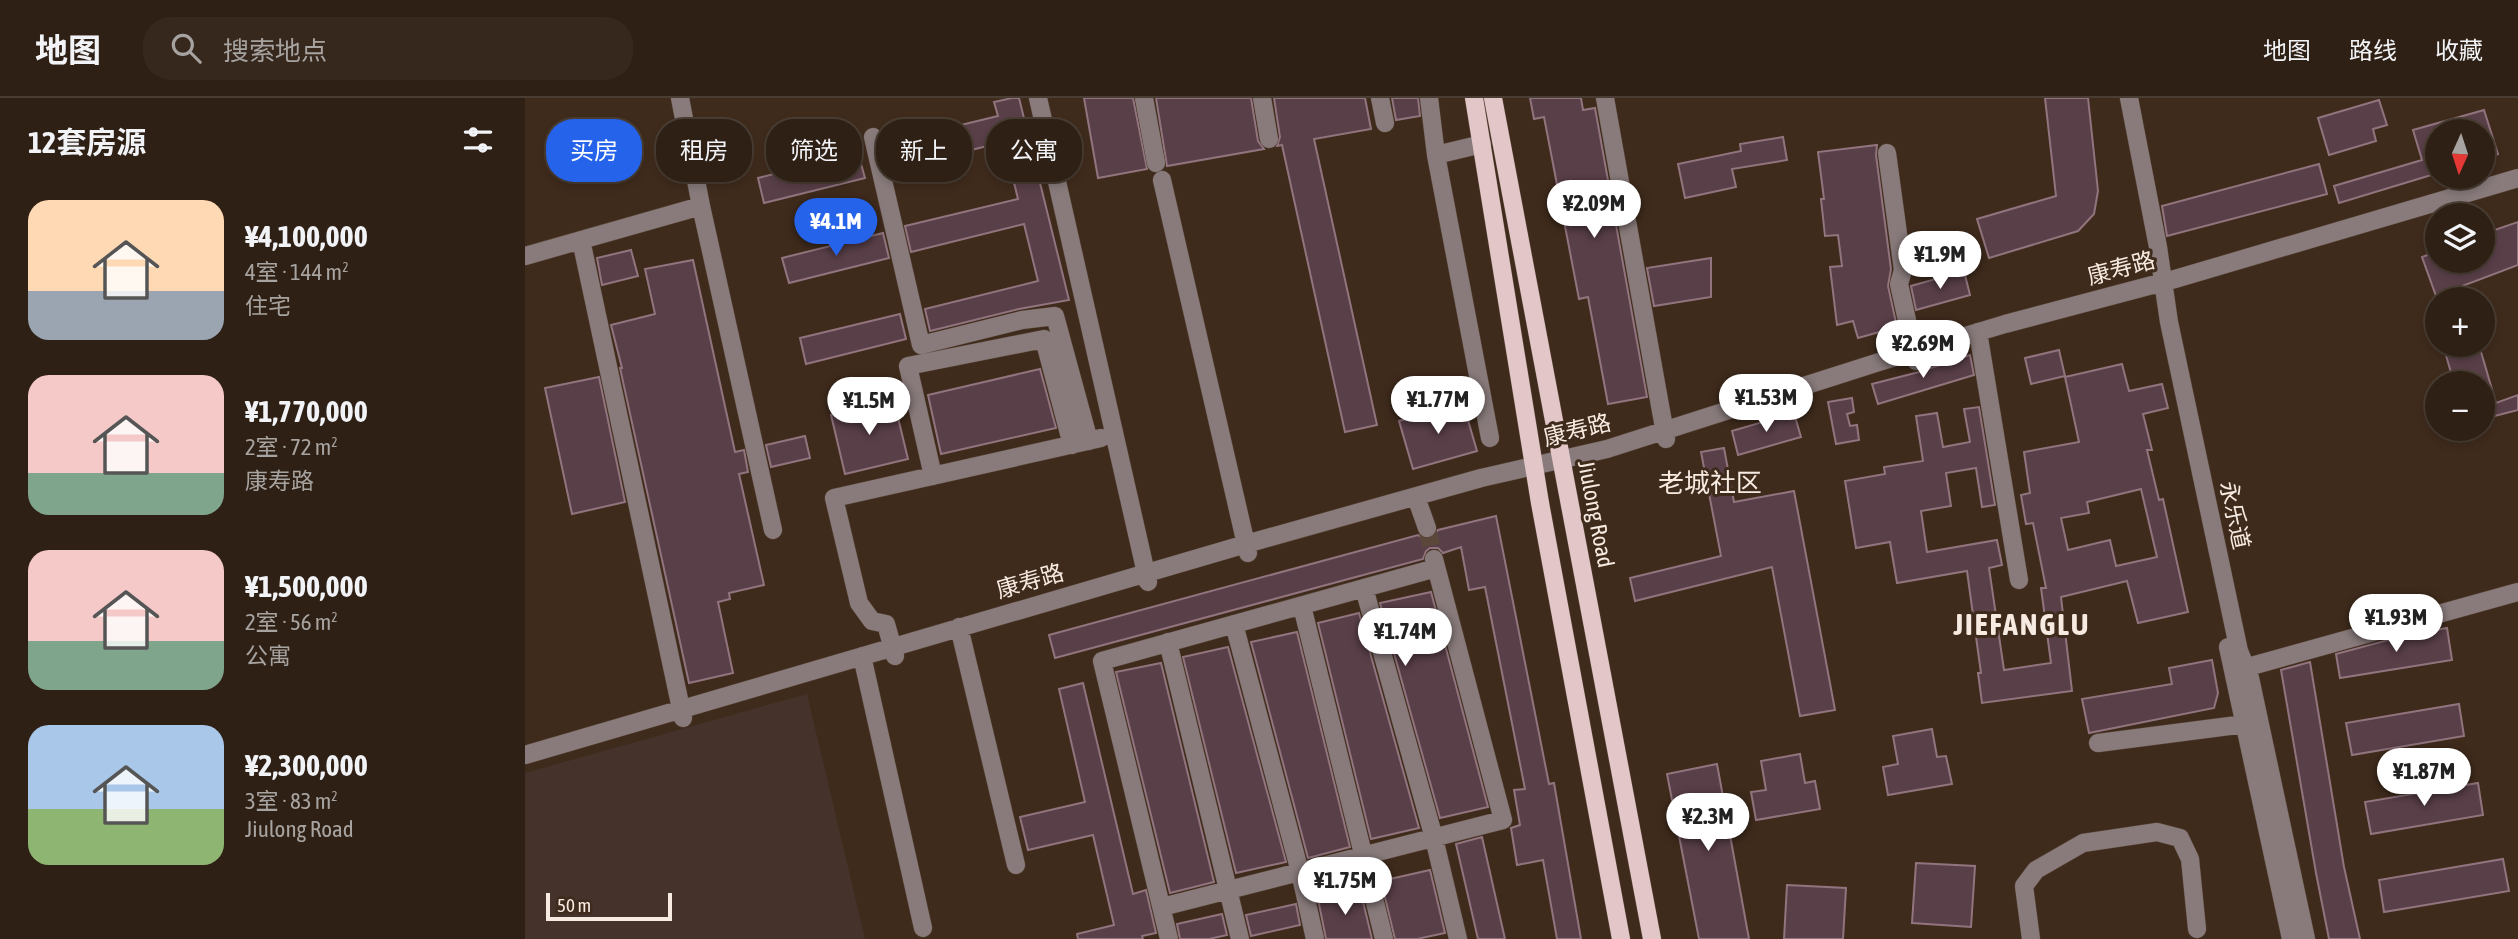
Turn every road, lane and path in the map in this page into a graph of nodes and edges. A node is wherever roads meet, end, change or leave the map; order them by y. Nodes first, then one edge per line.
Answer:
1 (680, 98) edge
2 (1038, 98) edge
3 (1144, 98) edge
4 (1262, 98) edge
5 (1380, 98) edge
6 (1429, 98) edge
7 (1474, 98) edge
8 (1493, 98) edge
9 (1605, 98) edge
10 (2117, 98) edge
11 (2129, 98) edge
12 (1385, 123) dead end
13 (873, 137) dead end
14 (1269, 139) dead end
15 (1482, 144) junction
16 (1887, 153) dead end
17 (1436, 155) junction
18 (2518, 178) edge
19 (2518, 188) edge
20 (701, 206) junction
21 (582, 240) junction
22 (525, 256) edge
23 (2158, 289) junction
24 (1979, 337) junction
25 (1915, 356) junction
26 (1116, 435) junction
27 (1665, 435) junction
28 (1490, 438) dead end
29 (1081, 443) junction
30 (1562, 464) junction
31 (1534, 471) junction
32 (933, 476) junction
33 (1418, 501) junction
34 (1427, 528) tunnel mouth
35 (773, 530) dead end
36 (1247, 549) junction
37 (1147, 578) junction
38 (2019, 580) dead end
39 (1364, 588) junction
40 (2518, 592) edge
41 (1302, 606) junction
42 (1234, 624) junction
43 (960, 632) junction
44 (1168, 642) junction
45 (894, 652) junction
46 (863, 660) junction
47 (2240, 669) junction
48 (682, 714) junction
49 (2245, 724) junction
50 (2098, 743) dead end
51 (525, 755) edge
52 (525, 765) edge
53 (1434, 838) junction
54 (1363, 856) junction
55 (1016, 865) dead end
56 (1300, 872) junction
57 (1228, 890) junction
58 (1162, 907) junction
59 (923, 929) dead end
60 (2197, 929) dead end
61 (1170, 939) edge
62 (1240, 939) edge
63 (1314, 939) edge
64 (1384, 939) edge
65 (1458, 939) edge
66 (1621, 939) edge
67 (1652, 939) edge
68 (2031, 939) edge
69 (2291, 939) edge
70 (2306, 939) edge

1 - 20 street
2 - 26 street
3 - 36 street
4 - 14 street
5 - 12 street
6 - 17 street
7 - 15 main road
8 - 30 main road, Jiulong Road
9 - 27 street
10 - 23 street, 永乐道
11 - 23 street, 永乐道
13 - 29 street
15 - 17 street
15 - 31 main road
16 - 25 street
17 - 28 street
18 - 23 street, 康寿路
19 - 23 street, 康寿路
20 - 21 street
20 - 35 street
21 - 22 street
21 - 48 street
23 - 24 street, 康寿路
23 - 47 street, 永乐道
24 - 25 street, 康寿路
24 - 38 street
25 - 27 street, 康寿路
26 - 29 street
26 - 37 street
27 - 30 street, 康寿路
29 - 32 street
29 - 32 street
30 - 31 street, 康寿路
30 - 67 main road, Jiulong Road
31 - 33 street, 康寿路
31 - 66 main road
32 - 45 street
33 - 34 street
33 - 36 street, 康寿路
36 - 37 street, 康寿路
37 - 43 street, 康寿路
39 - 41 street
39 - 53 street
39 - 53 street
40 - 47 street
41 - 42 street
41 - 54 street
42 - 44 street
42 - 56 street
43 - 45 street, 康寿路
43 - 55 street
44 - 57 street
44 - 58 street
45 - 46 street, 康寿路
46 - 48 street, 康寿路
46 - 59 street
47 - 49 street, 永乐道
47 - 70 street, 永乐道
48 - 51 street, 康寿路
48 - 52 street, 康寿路
49 - 50 street
49 - 69 street, 永乐道
53 - 54 street
53 - 65 street
54 - 56 street
54 - 64 street
56 - 57 street
56 - 63 street
57 - 58 street
57 - 62 street
58 - 61 street
60 - 68 street

